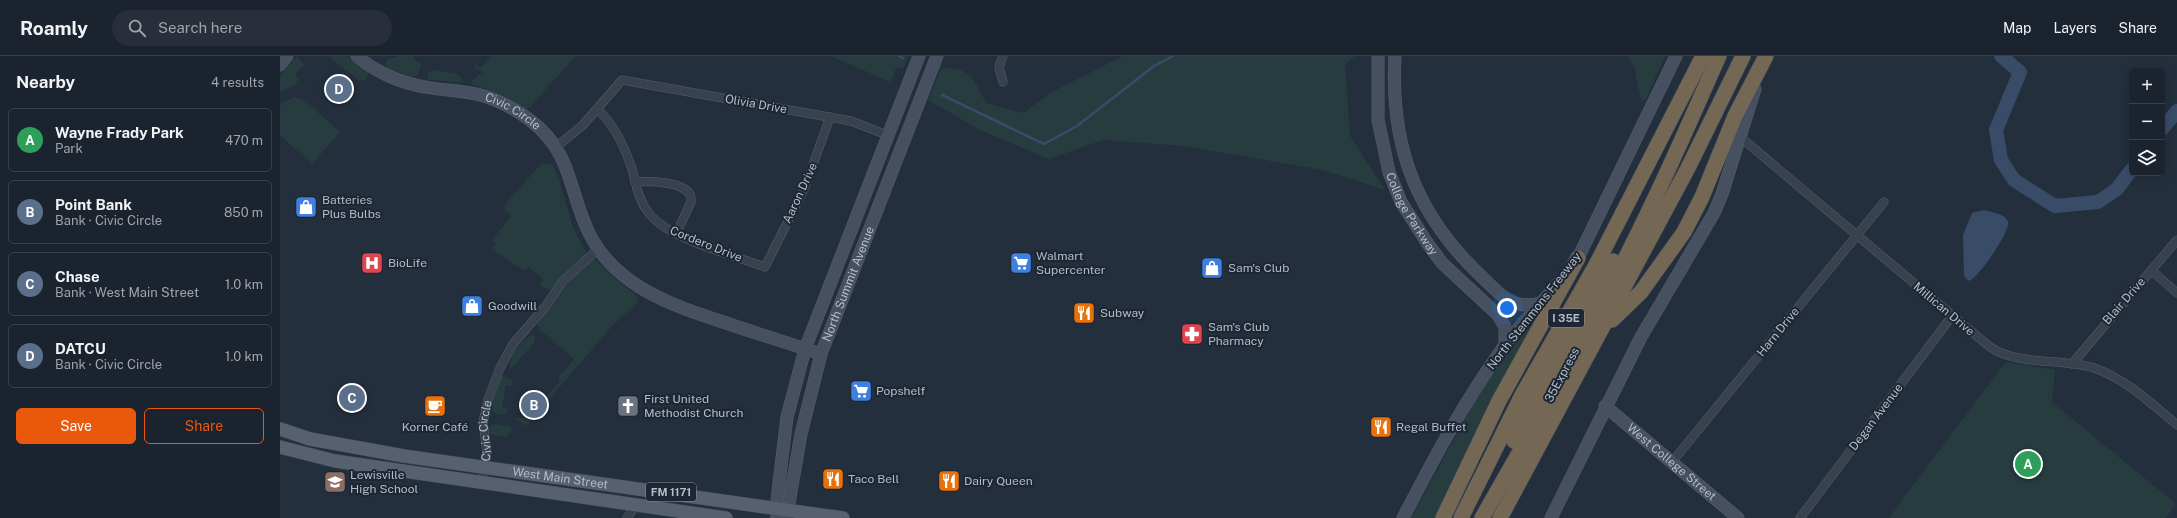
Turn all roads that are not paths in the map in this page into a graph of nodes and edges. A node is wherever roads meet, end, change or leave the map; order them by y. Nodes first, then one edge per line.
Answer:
1 (288, 56) edge
2 (357, 56) edge
3 (919, 56) edge
4 (937, 56) edge
5 (1003, 56) edge
6 (1378, 56) edge
7 (1395, 56) edge
8 (1676, 56) edge
9 (1703, 56) edge
10 (1718, 56) edge
11 (1729, 56) edge
12 (1743, 56) edge
13 (1766, 56) edge
14 (280, 65) edge
15 (1003, 82) dead end
16 (596, 109) junction
17 (830, 117) junction
18 (1672, 119) junction
19 (908, 132) junction
20 (888, 135) junction
21 (1739, 136) junction
22 (1681, 142) junction
23 (556, 148) junction
24 (635, 182) junction
25 (1884, 202) dead end
26 (1425, 207) junction
27 (1410, 216) junction
28 (676, 234) junction
29 (1857, 235) junction
30 (2177, 240) edge
31 (598, 249) junction
32 (1578, 258) junction
33 (765, 267) joint
34 (2151, 270) junction
35 (2177, 293) edge
36 (1542, 303) junction
37 (1952, 316) junction
38 (1602, 331) junction
39 (1505, 344) junction
40 (805, 349) junction
41 (821, 354) junction
42 (2072, 364) junction
43 (1605, 406) junction
44 (2177, 425) edge
45 (280, 429) edge
46 (280, 447) edge
47 (1672, 462) junction
48 (485, 467) junction
49 (482, 482) junction
50 (1491, 502) junction
51 (636, 505) junction
52 (781, 513) edge
53 (627, 518) edge
54 (726, 518) edge
55 (843, 518) edge
56 (1403, 518) edge
57 (1443, 518) edge
58 (1461, 518) edge
59 (1482, 518) edge
60 (1500, 518) edge
61 (1551, 518) edge
62 (1738, 518) edge
63 (1800, 518) edge

1 - 14 main road
2 - 23 main road, Civic Circle
3 - 20 main road, North Summit Avenue
4 - 19 main road, North Summit Avenue
5 - 15 street
6 - 27 main road, College Parkway
7 - 26 main road, College Parkway
8 - 32 main road, North Stemmons Freeway
9 - 18 highway, North Stemmons Freeway / I 35E
10 - 22 highway
11 - 22 highway
12 - 38 highway, I 35E
13 - 21 main road
13 - 38 highway
16 - 17 street, Olivia Drive
16 - 23 street
16 - 24 street, Cordero Drive
17 - 20 street, Olivia Drive
17 - 33 street, Aaron Drive
18 - 50 highway
18 - 58 highway, North Stemmons Freeway / I 35E
19 - 20 main road
19 - 41 main road, North Summit Avenue
20 - 40 main road, North Summit Avenue
21 - 29 street, Millican Drive
21 - 43 main road
22 - 50 highway, 35Express
23 - 31 main road, Civic Circle
24 - 28 street, Cordero Drive
24 - 28 street
25 - 29 street, Harn Drive
26 - 27 main road
26 - 36 main road, College Parkway
27 - 39 main road, College Parkway
28 - 33 street, Cordero Drive
29 - 37 street, Millican Drive
29 - 47 street, Harn Drive
30 - 34 street, Blair Drive
31 - 40 main road, Civic Circle
31 - 48 street, Civic Circle
32 - 36 main road, North Stemmons Freeway
32 - 57 highway
34 - 35 street
34 - 42 street, Blair Drive
36 - 39 main road, North Stemmons Freeway
37 - 42 street, Millican Drive
37 - 63 street, Degan Avenue
38 - 60 highway, I 35E
39 - 56 main road, North Stemmons Freeway
40 - 41 main road, Civic Circle
40 - 52 main road, North Summit Avenue
41 - 52 main road, North Summit Avenue
42 - 44 street, Millican Drive
43 - 47 main road, West College Street
43 - 61 main road
45 - 48 main road, West Main Street / FM 1171
46 - 49 main road, West Main Street / FM 1171
47 - 62 main road, West College Street
48 - 49 street, Civic Circle
48 - 52 main road, West Main Street / FM 1171
49 - 51 main road, West Main Street / FM 1171
50 - 59 highway, 35Express
51 - 53 street
51 - 54 main road, West Main Street / FM 1171
52 - 55 main road, West Main Street / FM 1171

